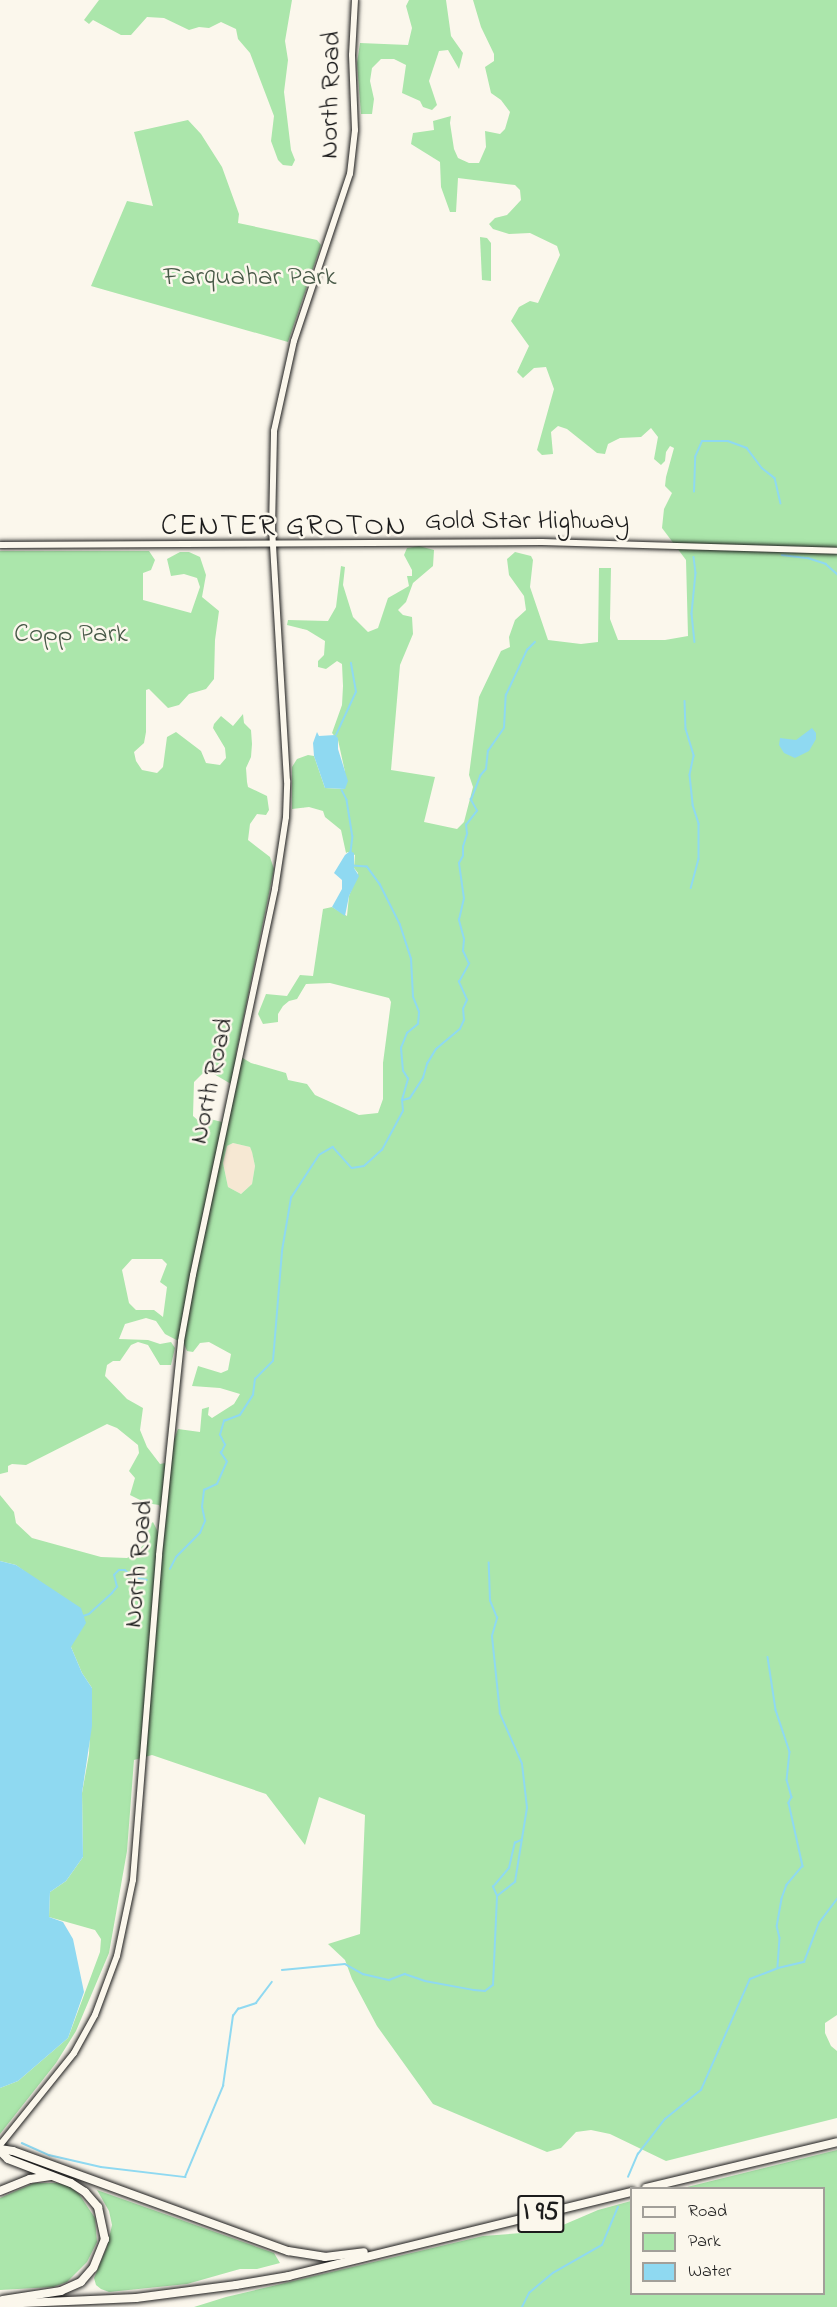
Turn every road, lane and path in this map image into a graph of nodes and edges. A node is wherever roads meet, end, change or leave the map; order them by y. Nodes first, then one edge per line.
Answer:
1 (355, 0) edge
2 (273, 542) junction
3 (0, 545) edge
4 (837, 552) edge
5 (837, 2142) edge
6 (0, 2148) edge
7 (55, 2176) junction
8 (650, 2187) edge
9 (0, 2191) edge
10 (630, 2192) edge
11 (450, 2236) junction
12 (0, 2302) edge

1 - 2 main road, North Road
2 - 3 main road, Gold Star Highway
2 - 4 main road, Gold Star Highway
2 - 6 main road, North Road
5 - 8 highway
6 - 7 highway
6 - 11 highway
7 - 9 highway
7 - 12 highway
10 - 11 highway, I 95
11 - 12 highway, I 95

